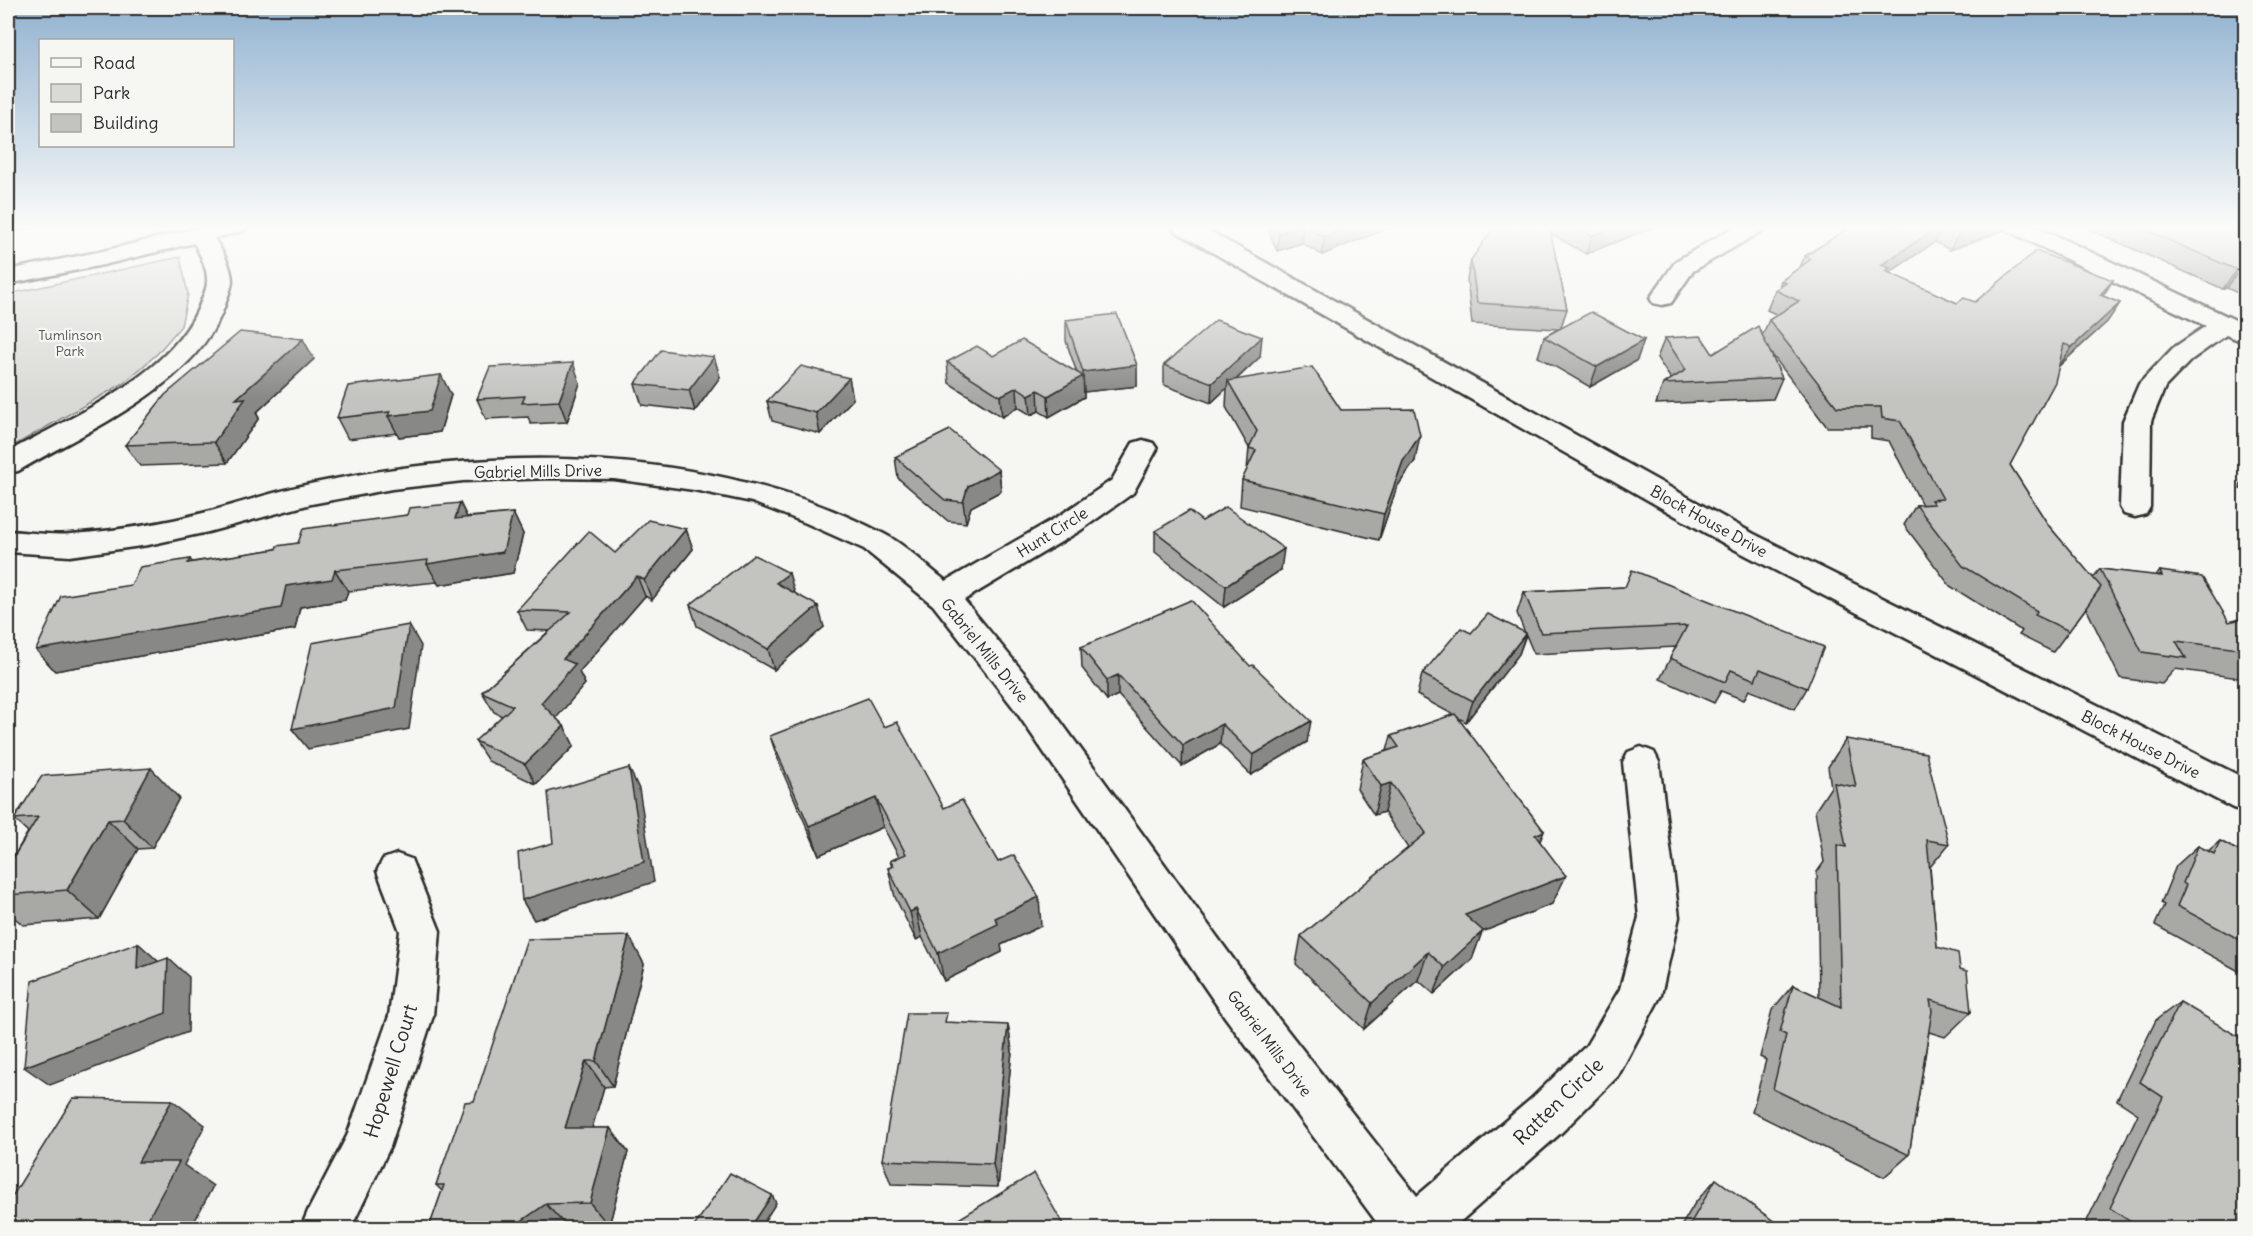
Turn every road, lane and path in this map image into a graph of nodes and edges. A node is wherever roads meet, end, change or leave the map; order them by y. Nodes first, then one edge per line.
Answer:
1 (220, 284) edge
2 (1286, 284) edge
3 (1672, 284) edge
4 (2136, 284) edge
5 (1662, 298) dead end
6 (2234, 331) edge
7 (1143, 449) dead end
8 (8, 464) edge
9 (2135, 507) dead end
10 (8, 542) edge
11 (944, 597) junction
12 (1641, 762) dead end
13 (2246, 797) edge
14 (397, 871) dead end
15 (325, 1228) edge
16 (1411, 1228) edge
17 (1417, 1228) edge

1 - 8 street
2 - 13 street, Block House Drive
3 - 5 street
4 - 6 street
6 - 9 street
7 - 11 street, Hunt Circle
10 - 11 street, Gabriel Mills Drive
11 - 16 street, Gabriel Mills Drive
12 - 17 street, Ratten Circle
14 - 15 street, Hopewell Court

